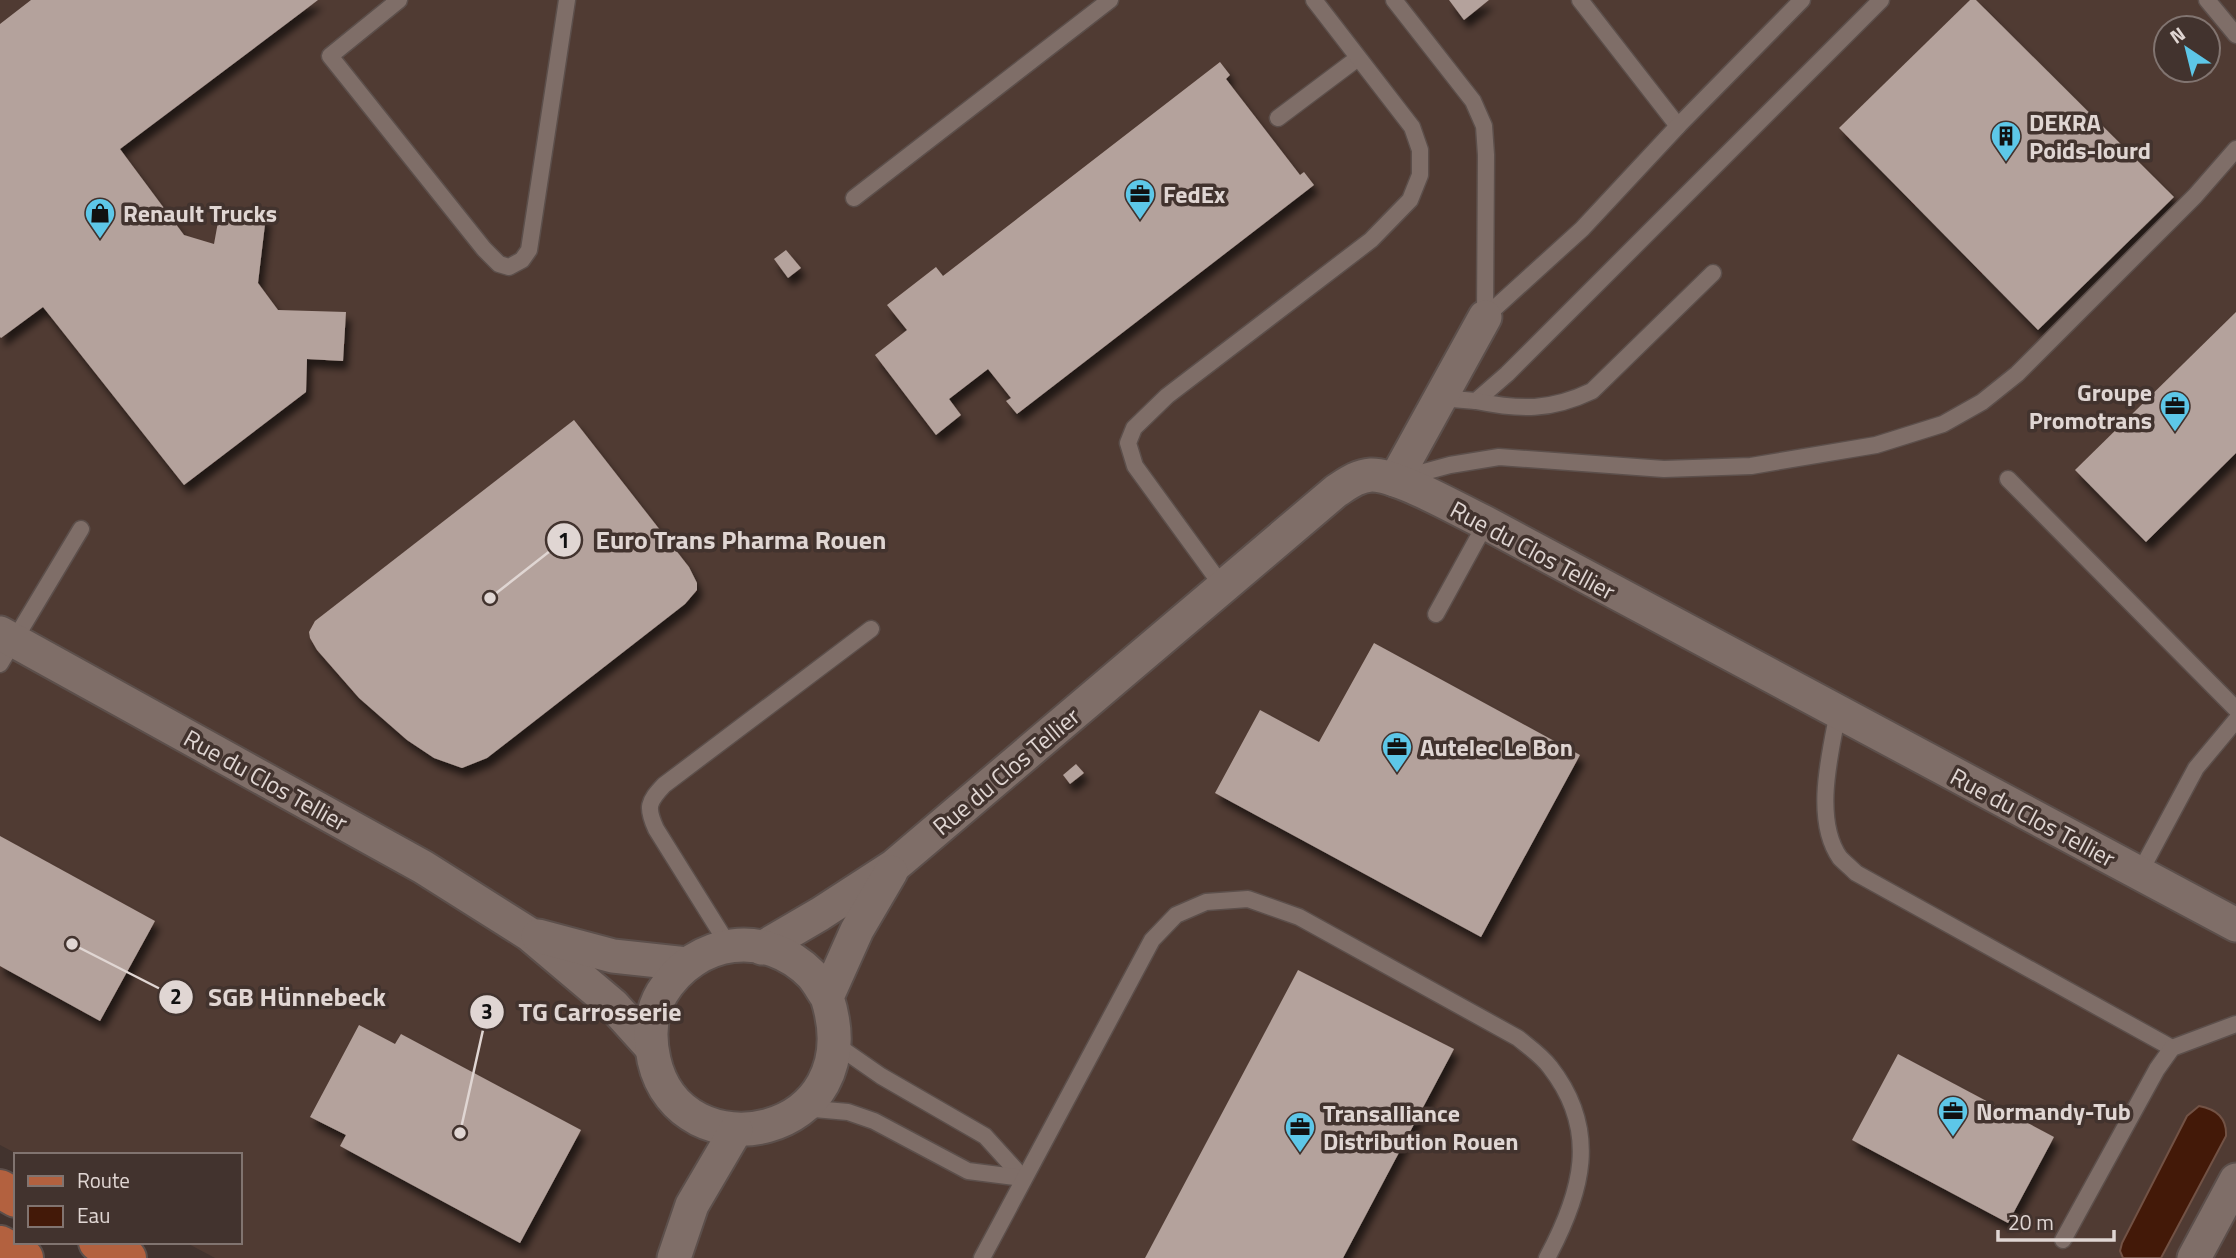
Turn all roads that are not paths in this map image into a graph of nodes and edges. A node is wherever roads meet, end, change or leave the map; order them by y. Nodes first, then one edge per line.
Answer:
1 (399, 0) edge
2 (567, 0) edge
3 (1110, 0) edge
4 (1314, 0) edge
5 (1394, 0) edge
6 (1580, 0) edge
7 (1802, 0) edge
8 (1881, 0) edge
9 (2207, 0) edge
10 (2236, 35) edge
11 (1358, 58) junction
12 (1278, 118) dead end
13 (1678, 126) junction
14 (2236, 149) edge
15 (855, 198) dead end
16 (1713, 273) dead end
17 (1485, 317) junction
18 (1440, 398) junction
19 (1476, 401) junction
20 (2008, 479) dead end
21 (1395, 480) junction
22 (1486, 523) junction
23 (81, 529) dead end
24 (1223, 587) junction
25 (1436, 614) dead end
26 (871, 629) dead end
27 (4, 646) edge
28 (2236, 709) edge
29 (1838, 712) junction
30 (2236, 720) edge
31 (894, 866) junction
32 (2139, 874) junction
33 (2236, 925) edge
34 (529, 934) junction
35 (729, 946) junction
36 (762, 948) junction
37 (687, 964) junction
38 (827, 997) junction
39 (2236, 1024) edge
40 (835, 1044) junction
41 (650, 1046) junction
42 (2172, 1048) junction
43 (803, 1108) junction
44 (736, 1130) junction
45 (1023, 1178) junction
46 (2236, 1180) edge
47 (2063, 1240) dead end
48 (102, 1244) edge
49 (0, 1245) edge
50 (24, 1258) edge
51 (127, 1258) edge
52 (674, 1258) edge
53 (982, 1258) edge
54 (1547, 1258) edge
55 (2194, 1258) edge

1 - 2 lane
3 - 15 lane
4 - 11 lane
5 - 17 lane
6 - 13 lane
7 - 13 lane
8 - 19 lane
9 - 10 lane
11 - 12 lane
11 - 24 lane
13 - 17 lane
14 - 21 lane
16 - 19 lane
17 - 18 street
18 - 19 lane
18 - 21 street
20 - 28 lane
21 - 22 street, Rue du Clos Tellier
21 - 24 street, Rue du Clos Tellier
22 - 25 lane
22 - 29 street, Rue du Clos Tellier
23 - 27 lane
24 - 31 street, Rue du Clos Tellier
26 - 35 lane
27 - 34 street, Rue du Clos Tellier
29 - 32 street, Rue du Clos Tellier
29 - 42 lane
30 - 32 lane
31 - 36 street, Rue du Clos Tellier
31 - 38 street, Rue du Clos Tellier
32 - 33 street, Rue du Clos Tellier
34 - 37 street, Rue du Clos Tellier
34 - 41 street, Rue du Clos Tellier
35 - 36 street, Rue du Clos Tellier
35 - 37 street, Rue du Clos Tellier
36 - 38 street, Rue du Clos Tellier
37 - 41 street, Rue du Clos Tellier
38 - 40 street, Rue du Clos Tellier
39 - 42 lane
40 - 43 street, Rue du Clos Tellier
40 - 45 lane
41 - 44 street, Rue du Clos Tellier
42 - 47 lane
43 - 44 street, Rue du Clos Tellier
43 - 45 lane
44 - 52 street
45 - 53 lane
45 - 54 lane
46 - 55 street
48 - 51 main road
49 - 50 main road

